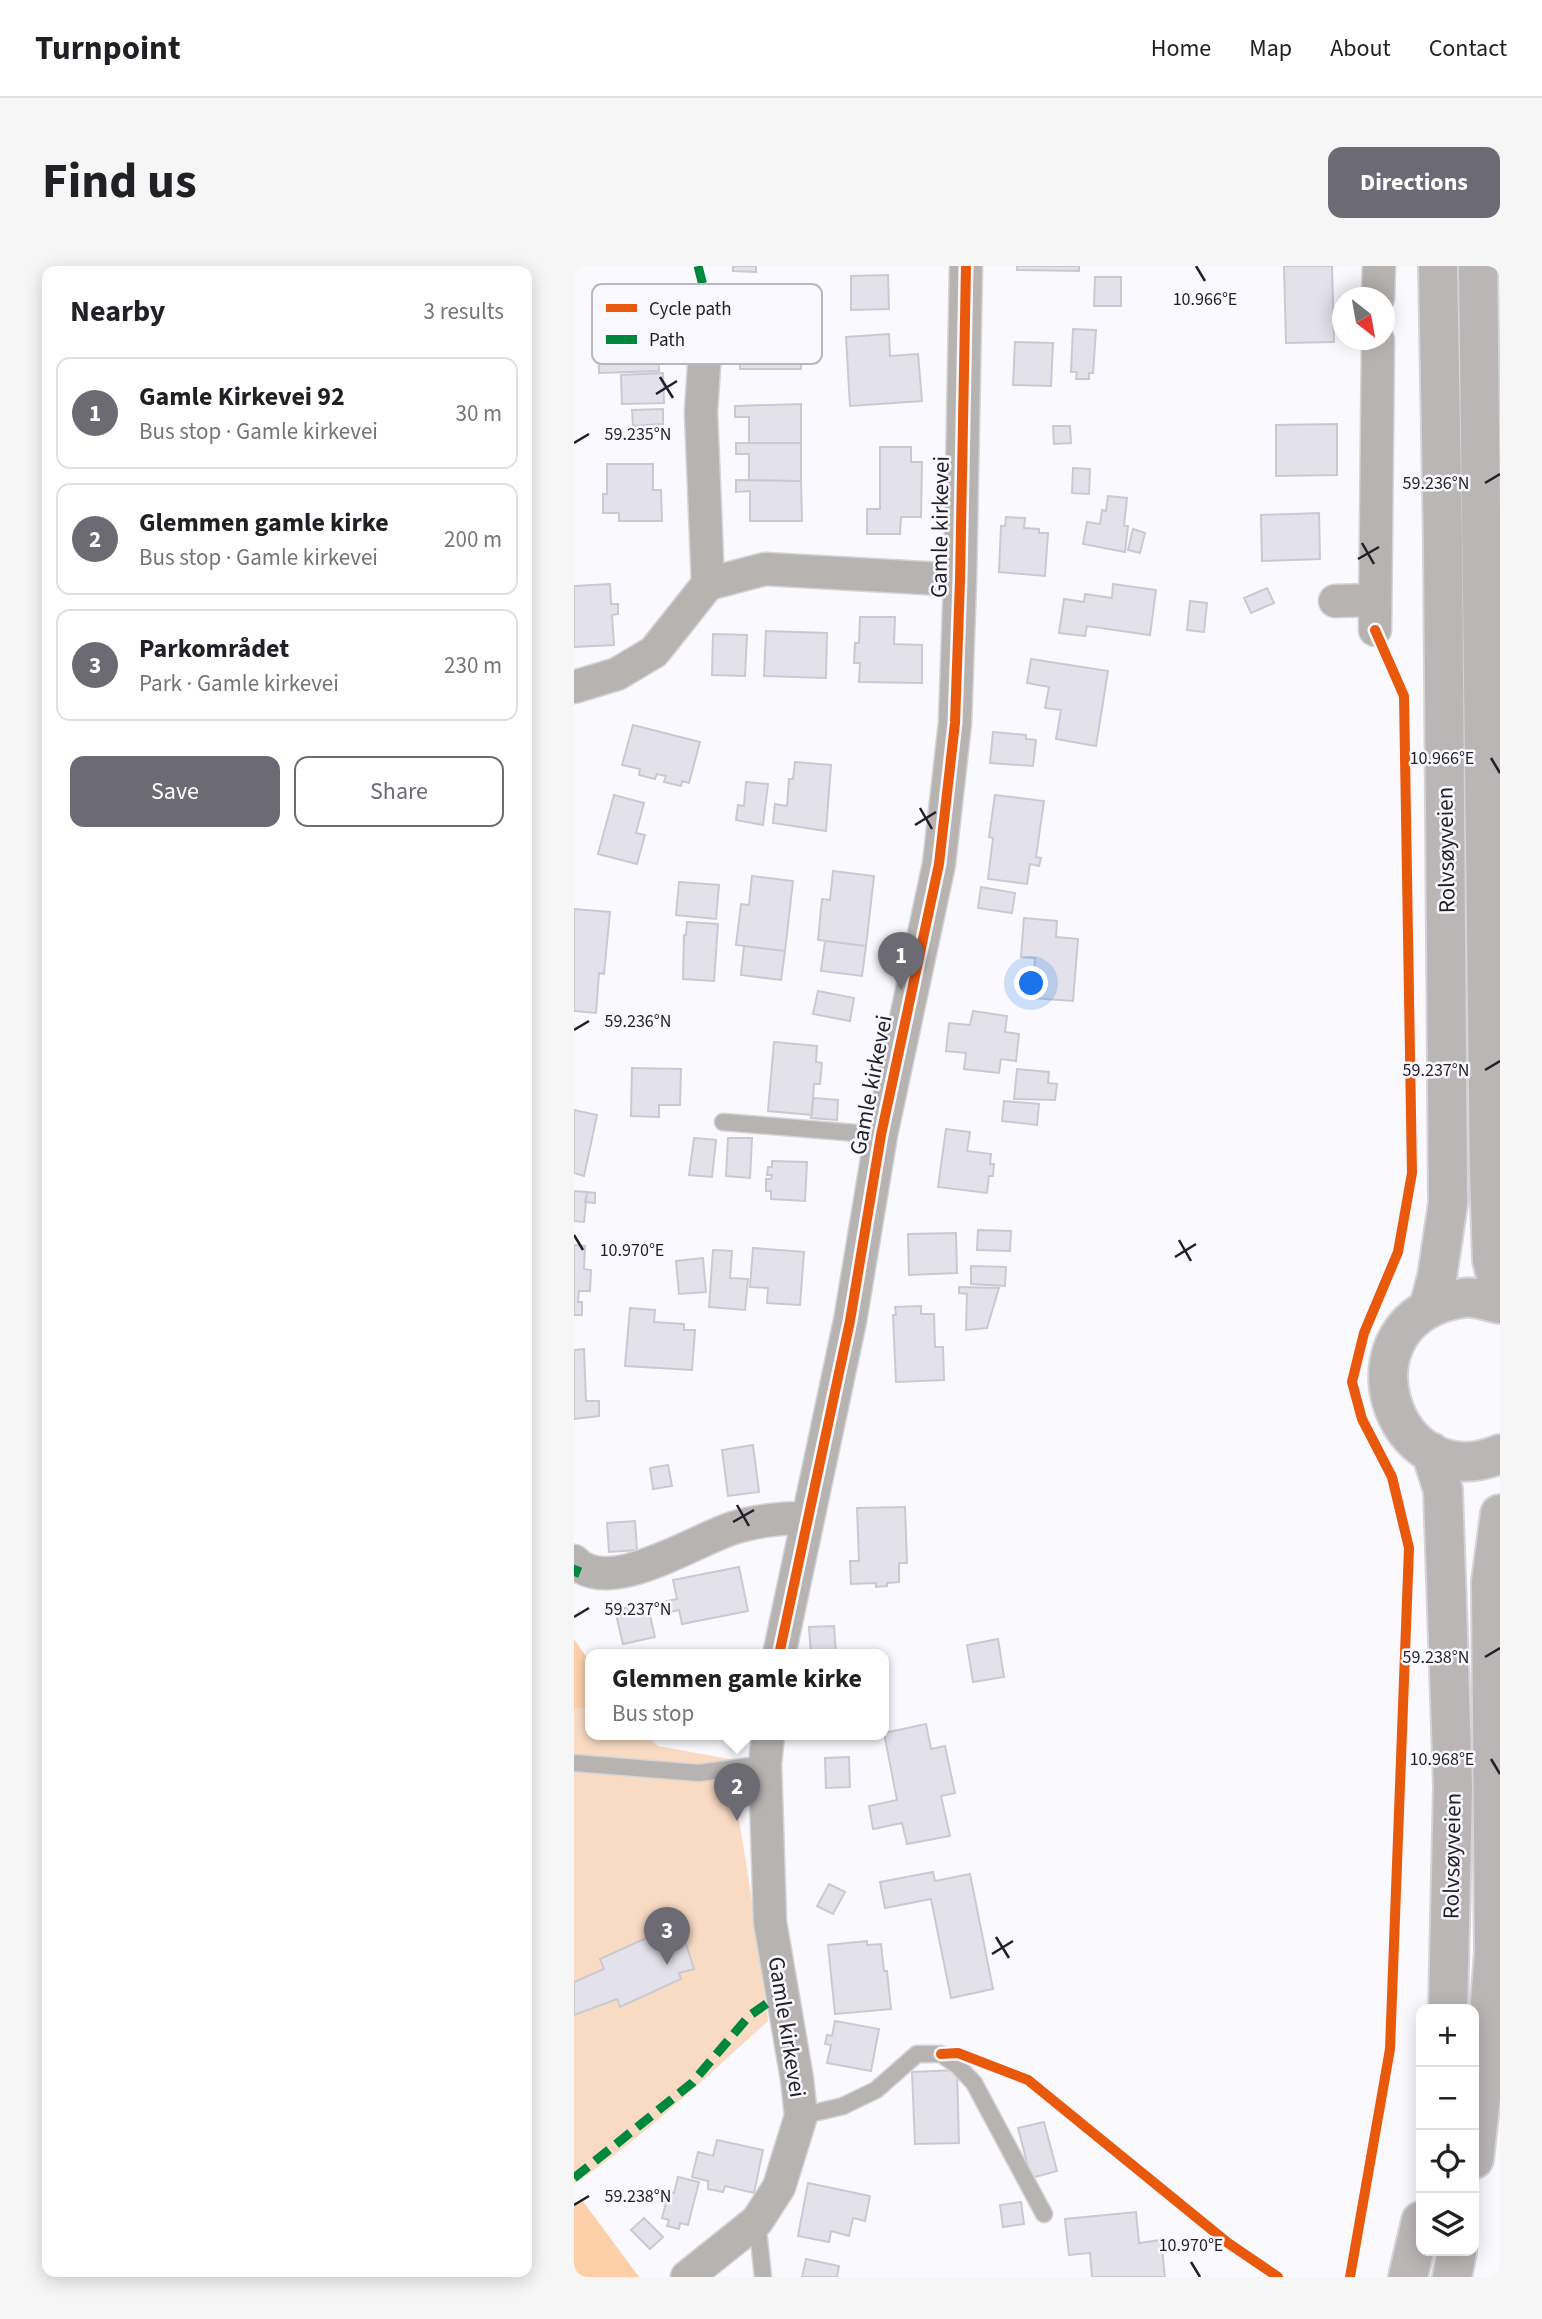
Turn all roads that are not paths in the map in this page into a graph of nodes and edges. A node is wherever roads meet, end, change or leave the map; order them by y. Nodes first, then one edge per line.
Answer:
1 (966, 266) edge
2 (1379, 266) edge
3 (1438, 266) edge
4 (1478, 266) edge
5 (1378, 287) edge
6 (1378, 350) edge
7 (704, 364) edge
8 (960, 580) junction
9 (708, 584) junction
10 (1335, 601) dead end
11 (574, 687) edge
12 (723, 1122) dead end
13 (881, 1135) junction
14 (1500, 1293) edge
15 (1500, 1304) edge
16 (1429, 1307) junction
17 (1431, 1452) junction
18 (1500, 1454) edge
19 (1500, 1514) edge
20 (807, 1518) junction
21 (574, 1561) edge
22 (780, 1649) edge
23 (766, 1749) edge
24 (574, 1763) edge
25 (1448, 2004) edge
26 (801, 2116) junction
27 (1477, 2130) edge
28 (1044, 2214) dead end
29 (757, 2221) junction
30 (1416, 2243) edge
31 (1456, 2256) edge
32 (687, 2277) edge
33 (763, 2277) edge
34 (1408, 2277) edge
35 (1452, 2277) edge

1 - 8 street, Gamle kirkevei
2 - 5 street
3 - 16 main road, Rolvsøyveien
4 - 14 main road, Rolvsøyveien
6 - 10 street
7 - 9 street
8 - 9 street
8 - 13 street, Gamle kirkevei
9 - 11 street
12 - 13 lane
13 - 20 street, Gamle kirkevei
15 - 16 main road
16 - 17 main road
17 - 18 main road
17 - 25 main road, Rolvsøyveien
19 - 27 main road, Rolvsøyveien
20 - 21 street
20 - 22 street, Gamle kirkevei
23 - 24 lane
23 - 26 street, Gamle kirkevei
26 - 28 lane
26 - 29 street, Gamle kirkevei
29 - 32 street, Gamle kirkevei
29 - 33 lane
30 - 34 main road
31 - 35 main road

